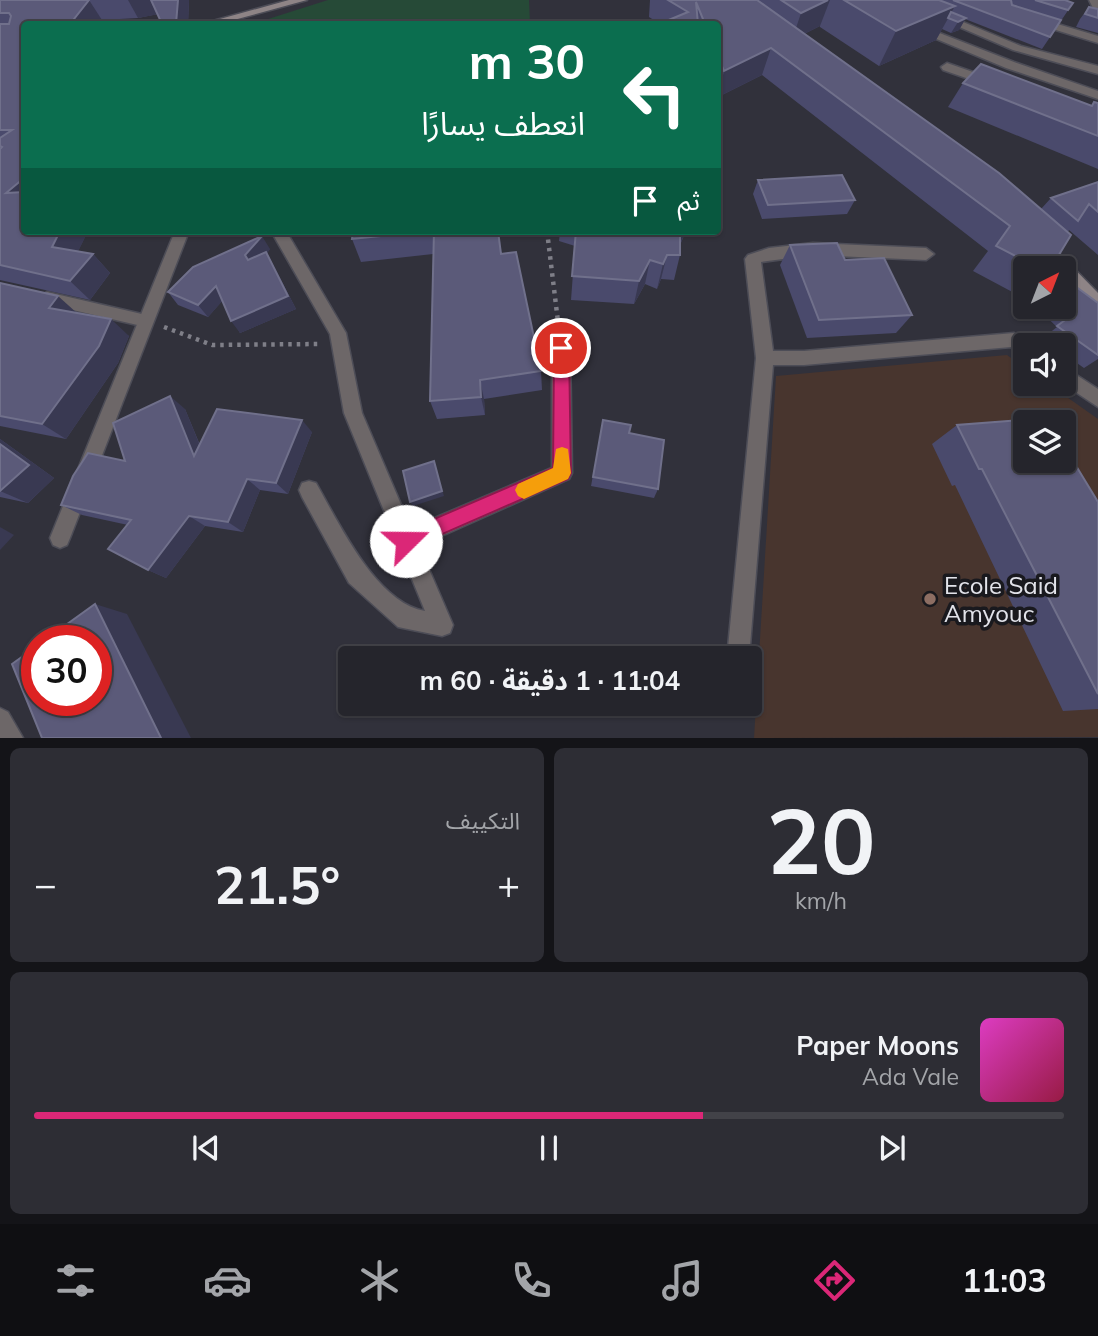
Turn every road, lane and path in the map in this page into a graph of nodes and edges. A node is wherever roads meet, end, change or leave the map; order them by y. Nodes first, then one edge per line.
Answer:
1 (302, 0) edge
2 (901, 0) edge
3 (1094, 0) edge
4 (1098, 8) edge
5 (1021, 16) edge
6 (241, 21) edge
7 (903, 21) edge
8 (1098, 40) edge
9 (947, 67) dead end
10 (1098, 70) edge
11 (999, 86) edge
12 (1098, 95) edge
13 (1028, 231) edge
14 (180, 235) edge
15 (280, 235) edge
16 (547, 235) edge
17 (926, 254) dead end
18 (27, 294) edge
19 (1098, 303) edge
20 (146, 321) junction
21 (1013, 340) edge
22 (340, 344) junction
23 (561, 348) joint
24 (765, 358) junction
25 (1076, 383) edge
26 (1098, 398) edge
27 (309, 490) dead end
28 (60, 538) dead end
29 (406, 541) junction
30 (739, 646) edge
31 (0, 720) edge
32 (11, 737) edge

1 - 6 main road
2 - 10 street
3 - 4 street
5 - 8 street
7 - 12 street
9 - 11 street
13 - 19 main road
14 - 20 street
15 - 22 street
16 - 23 path
17 - 24 street
18 - 20 lane
20 - 22 path
20 - 28 street
21 - 24 street
22 - 29 street
23 - 29 street
24 - 30 street
25 - 26 street
27 - 29 street
31 - 32 street

